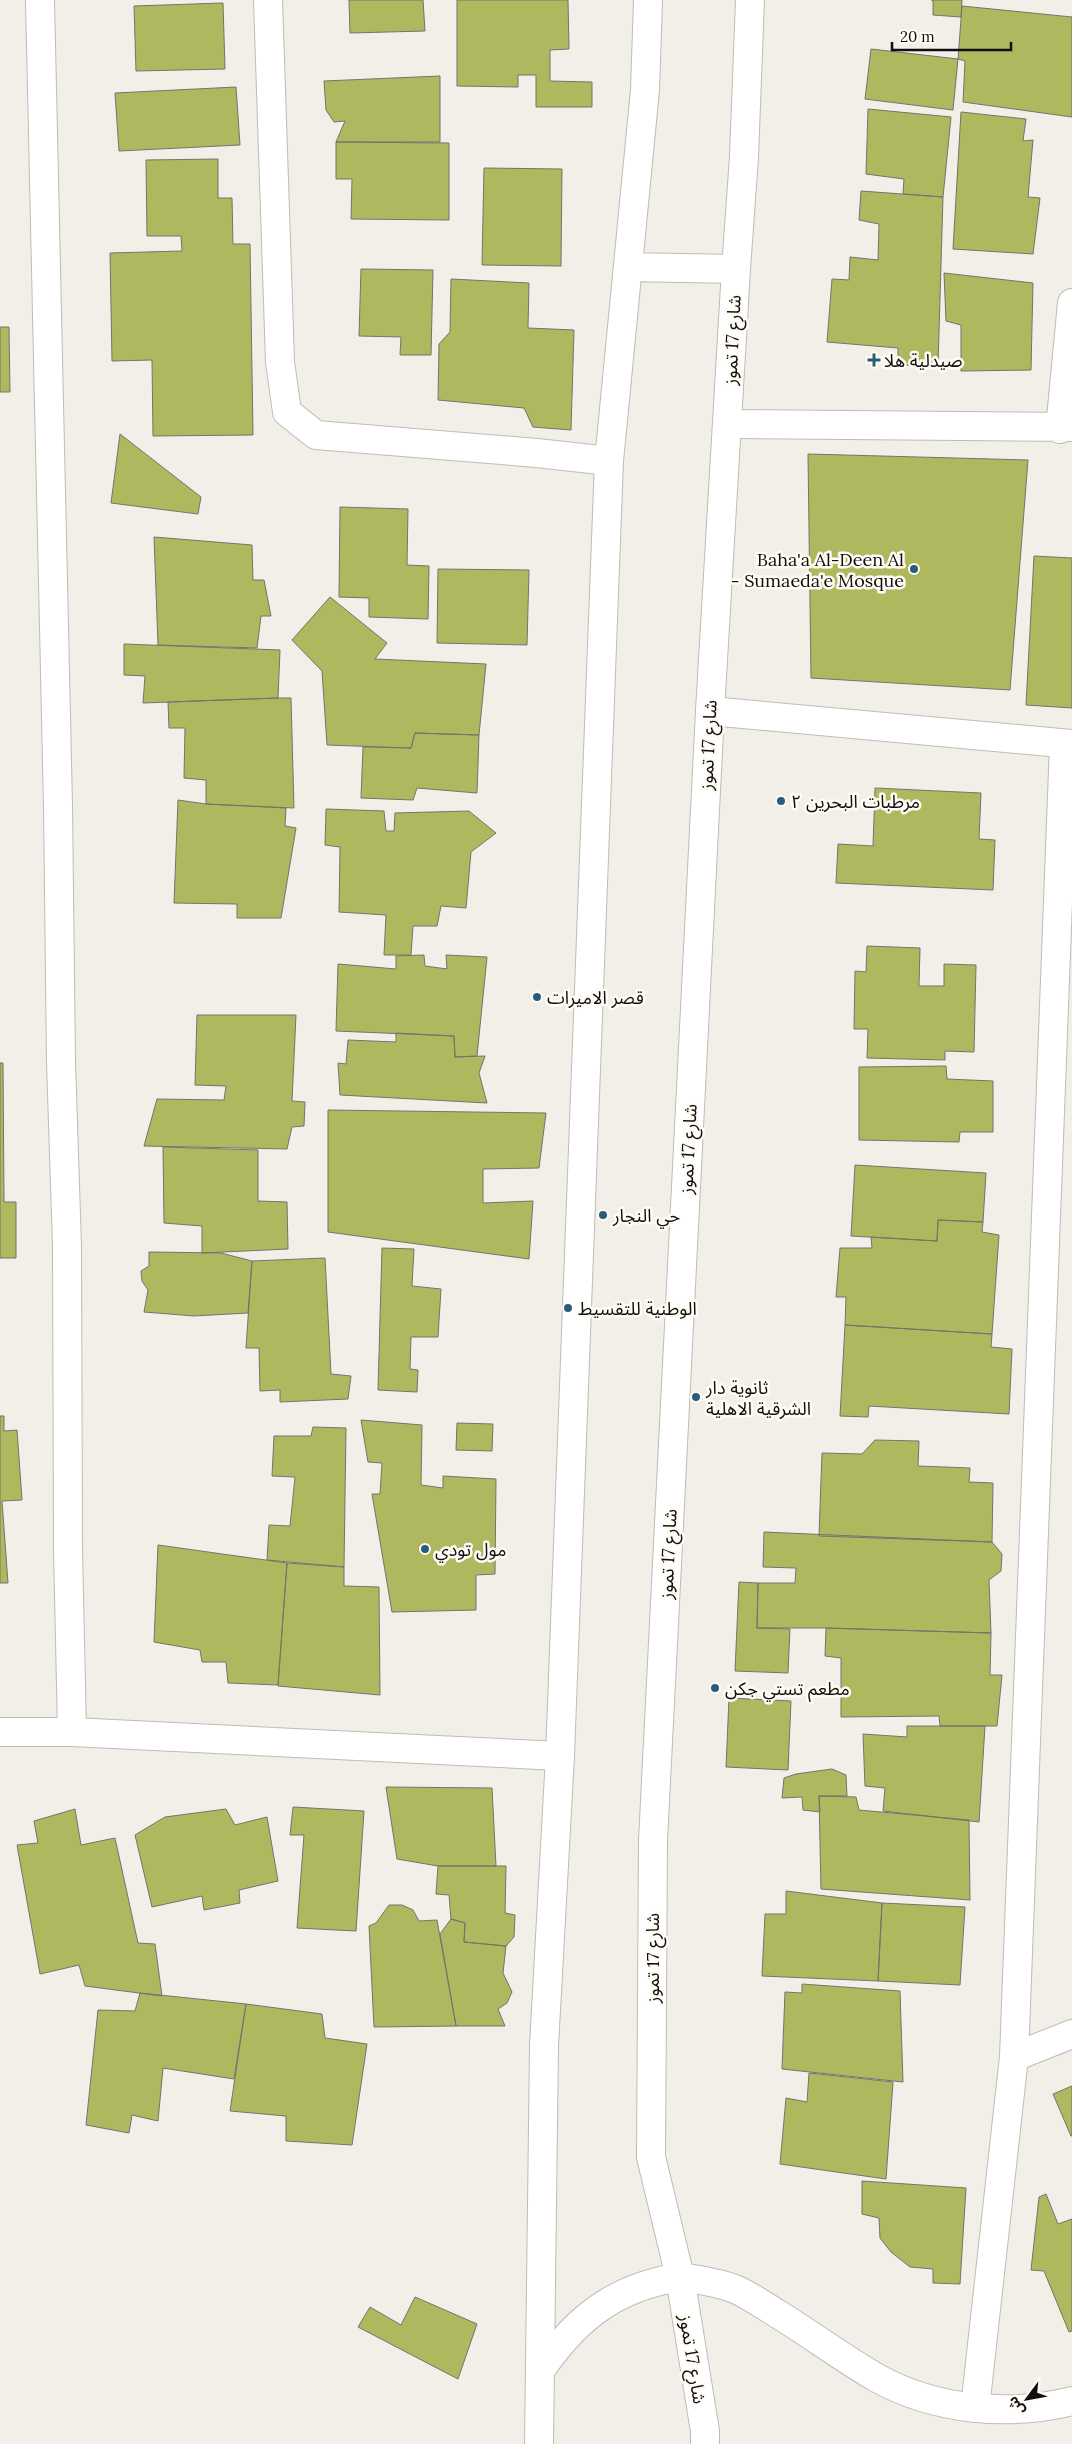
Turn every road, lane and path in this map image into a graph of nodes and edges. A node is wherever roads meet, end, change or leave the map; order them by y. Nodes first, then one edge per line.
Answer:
1 (40, 0) edge
2 (268, 0) edge
3 (648, 0) edge
4 (750, 0) edge
5 (628, 267) junction
6 (736, 269) junction
7 (1072, 302) edge
8 (727, 424) junction
9 (1066, 428) edge
10 (609, 461) junction
11 (710, 711) junction
12 (1068, 744) edge
13 (0, 1732) edge
14 (72, 1732) junction
15 (560, 1756) junction
16 (1072, 2034) edge
17 (1014, 2057) junction
18 (680, 2277) junction
19 (542, 2368) junction
20 (1072, 2401) edge
21 (975, 2408) junction
22 (539, 2444) edge
23 (705, 2444) edge

1 - 14 street
2 - 10 street
3 - 5 street
4 - 6 street, شارع 17 تموز
5 - 6 street
5 - 10 street
6 - 8 street, شارع 17 تموز
7 - 9 street
8 - 9 street
8 - 11 street, شارع 17 تموز
10 - 15 street
11 - 12 street
11 - 18 street, شارع 17 تموز
12 - 17 street
13 - 14 street
14 - 15 street
15 - 19 street
16 - 17 street
17 - 21 street
18 - 19 street
18 - 21 street
18 - 23 street, شارع 17 تموز
19 - 22 street
20 - 21 street

